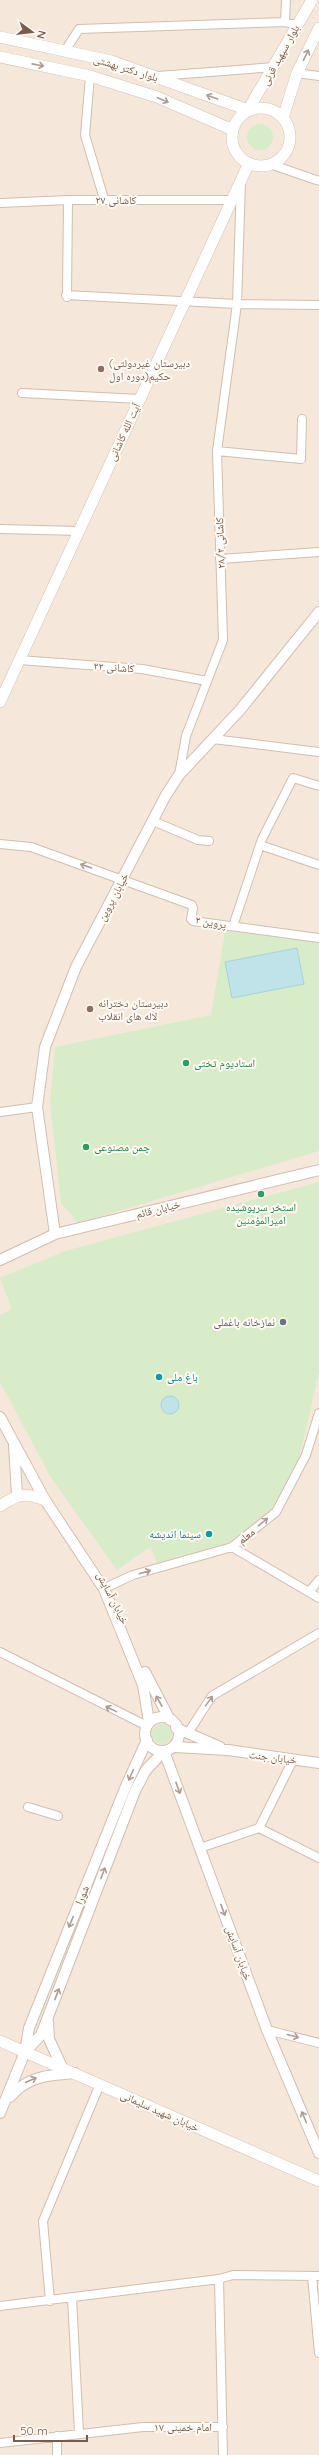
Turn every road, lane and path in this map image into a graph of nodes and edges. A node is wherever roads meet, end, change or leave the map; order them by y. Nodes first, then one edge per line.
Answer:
1 (286, 0) edge
2 (312, 0) edge
3 (285, 22) junction
4 (296, 25) junction
5 (319, 28) edge
6 (2, 38) edge
7 (64, 51) junction
8 (0, 57) edge
9 (274, 67) junction
10 (297, 73) junction
11 (90, 76) junction
12 (155, 76) junction
13 (319, 76) edge
14 (248, 110) junction
15 (283, 118) junction
16 (233, 130) junction
17 (249, 163) junction
18 (270, 164) junction
19 (242, 179) junction
20 (319, 181) edge
21 (68, 200) junction
22 (104, 200) junction
23 (232, 200) junction
24 (0, 204) edge
25 (186, 300) junction
26 (237, 304) junction
27 (319, 305) edge
28 (22, 393) dead end
29 (140, 400) junction
30 (302, 419) dead end
31 (216, 451) junction
32 (0, 529) edge
33 (79, 531) junction
34 (319, 552) edge
35 (220, 560) junction
36 (319, 612) edge
37 (19, 660) junction
38 (207, 681) junction
39 (0, 702) edge
40 (213, 739) junction
41 (319, 752) edge
42 (179, 775) junction
43 (319, 786) edge
44 (153, 821) junction
45 (209, 841) dead end
46 (0, 844) edge
47 (260, 845) junction
48 (319, 865) edge
49 (123, 878) junction
50 (234, 926) junction
51 (319, 938) edge
52 (38, 1107) junction
53 (0, 1112) edge
54 (319, 1170) edge
55 (56, 1234) junction
56 (0, 1260) edge
57 (319, 1413) edge
58 (0, 1417) edge
59 (317, 1428) edge
60 (13, 1441) junction
61 (38, 1486) junction
62 (16, 1495) junction
63 (45, 1500) junction
64 (0, 1506) edge
65 (232, 1548) junction
66 (319, 1580) edge
67 (109, 1586) junction
68 (309, 1592) junction
69 (319, 1598) edge
70 (319, 1633) edge
71 (0, 1652) edge
72 (148, 1724) junction
73 (173, 1724) junction
74 (188, 1733) junction
75 (147, 1740) junction
76 (175, 1747) junction
77 (228, 1750) junction
78 (164, 1751) junction
79 (293, 1760) junction
80 (319, 1763) edge
81 (28, 1807) dead end
82 (58, 1816) dead end
83 (259, 1828) junction
84 (200, 1848) junction
85 (319, 1858) edge
86 (48, 2016) junction
87 (267, 2030) junction
88 (0, 2040) edge
89 (319, 2043) edge
90 (25, 2052) junction
91 (62, 2067) junction
92 (75, 2073) junction
93 (100, 2084) junction
94 (1, 2110) edge
95 (319, 2153) edge
96 (319, 2181) edge
97 (316, 2276) edge
98 (219, 2279) junction
99 (72, 2298) junction
100 (50, 2301) junction
101 (0, 2306) edge
102 (319, 2353) edge
103 (223, 2427) junction
104 (78, 2433) junction
105 (57, 2436) junction
106 (0, 2443) edge
107 (57, 2455) edge
108 (223, 2455) edge

1 - 3 street
2 - 4 main road, بلوار سپهبد قرنی
3 - 4 street
3 - 7 street
4 - 9 main road, بلوار سپهبد قرنی
10 -> 5 main road, بلوار سپهبد قرنی
6 - 7 main road, بلوار دکتر بهشتی
6 - 8 main road
7 - 12 main road, بلوار دکتر بهشتی
8 -> 11 main road, بلوار دکتر بهشتی
9 - 12 street
9 - 14 main road, بلوار سپهبد قرنی
10 - 13 street
10 - 15 main road, بلوار سپهبد قرنی
11 -> 16 main road, بلوار دکتر بهشتی
11 - 22 street
14 -> 12 main road, بلوار دکتر بهشتی
14 - 15 main road
14 - 16 main road
15 - 18 main road
16 - 17 main road
17 - 18 main road
17 - 19 main road, آیت الله کاشانی
18 - 20 street
19 - 23 main road, آیت الله کاشانی
19 - 26 street, کاشانی ۲۸/۲
21 - 22 street, کاشانی ۲۷
21 - 24 street, کاشانی ۲۷
21 - 25 street
22 - 23 street, کاشانی ۲۷
23 - 25 main road, آیت الله کاشانی
25 - 26 street
25 - 29 main road, آیت الله کاشانی
26 - 27 street
26 - 31 street, کاشانی ۲۸/۲
28 - 29 street
29 - 33 main road, آیت الله کاشانی
30 - 31 street
31 - 35 street, کاشانی ۲۸/۲
32 - 33 street
33 - 37 main road, آیت الله کاشانی
34 - 35 street
35 - 38 street, کاشانی ۲۸/۲
36 - 40 street, خیابان پروین
37 - 38 street, کاشانی ۲۲
37 - 39 main road, آیت الله کاشانی
38 - 42 street, کاشانی ۲۸/۲
40 - 41 street
40 - 42 street, خیابان پروین
42 - 44 street, خیابان پروین
43 - 47 street
44 - 45 street
44 - 49 street, خیابان پروین
49 -> 46 street
47 - 48 street
47 - 50 street
49 - 50 street, پروین ۲
49 - 52 street, خیابان پروین
50 - 51 street, پروین ۲
52 - 53 street
52 - 55 street, خیابان پروین
54 - 55 street, خیابان قائم
55 - 56 street, خیابان قائم
57 - 59 street, معلم
58 - 60 street, خیابان آسایش
65 -> 59 street, معلم
60 - 61 street, خیابان آسایش
60 - 62 street, خیابان آسایش
61 - 63 street, خیابان آسایش
61 - 67 street, خیابان آسایش
62 - 63 main road
62 - 64 main road
63 - 72 street, خیابان آسایش
67 -> 65 street, معلم
65 - 68 street
66 - 68 street
73 -> 67 street, خیابان آسایش
68 - 69 street
74 -> 70 street
72 -> 71 street
72 - 73 street
72 - 75 street
73 - 74 street, خیابان جنت
73 - 76 street
74 - 77 street, خیابان جنت
75 - 78 street
75 -> 90 street, شورا
76 - 77 street, خیابان جنت
76 - 78 street
77 - 79 street, خیابان جنت
78 -> 84 street, خیابان آسایش
86 -> 78 street, شورا
79 - 80 street, خیابان جنت
79 - 83 street
81 - 82 street
83 - 84 street
83 - 85 street
84 -> 87 street, خیابان آسایش
86 - 90 street, شورا
86 - 91 street
87 -> 89 street
95 -> 87 street, خیابان آسایش
88 - 90 main road, خیابان شهید سلیمانی
90 - 91 main road, خیابان شهید سلیمانی
90 - 94 street, شورا
91 - 92 main road, خیابان شهید سلیمانی
92 - 93 main road, خیابان شهید سلیمانی
94 -> 92 street
93 - 96 main road, خیابان شهید سلیمانی
93 - 100 street
97 - 98 street
97 - 102 street
98 - 99 street
98 - 103 street
99 - 100 street
99 - 104 street
100 - 101 street
103 - 104 street, امام خمینی ۱۷
103 - 108 street
104 - 105 street, امام خمینی ۱۷
105 - 106 street, امام خمینی ۱۷
105 - 107 street

